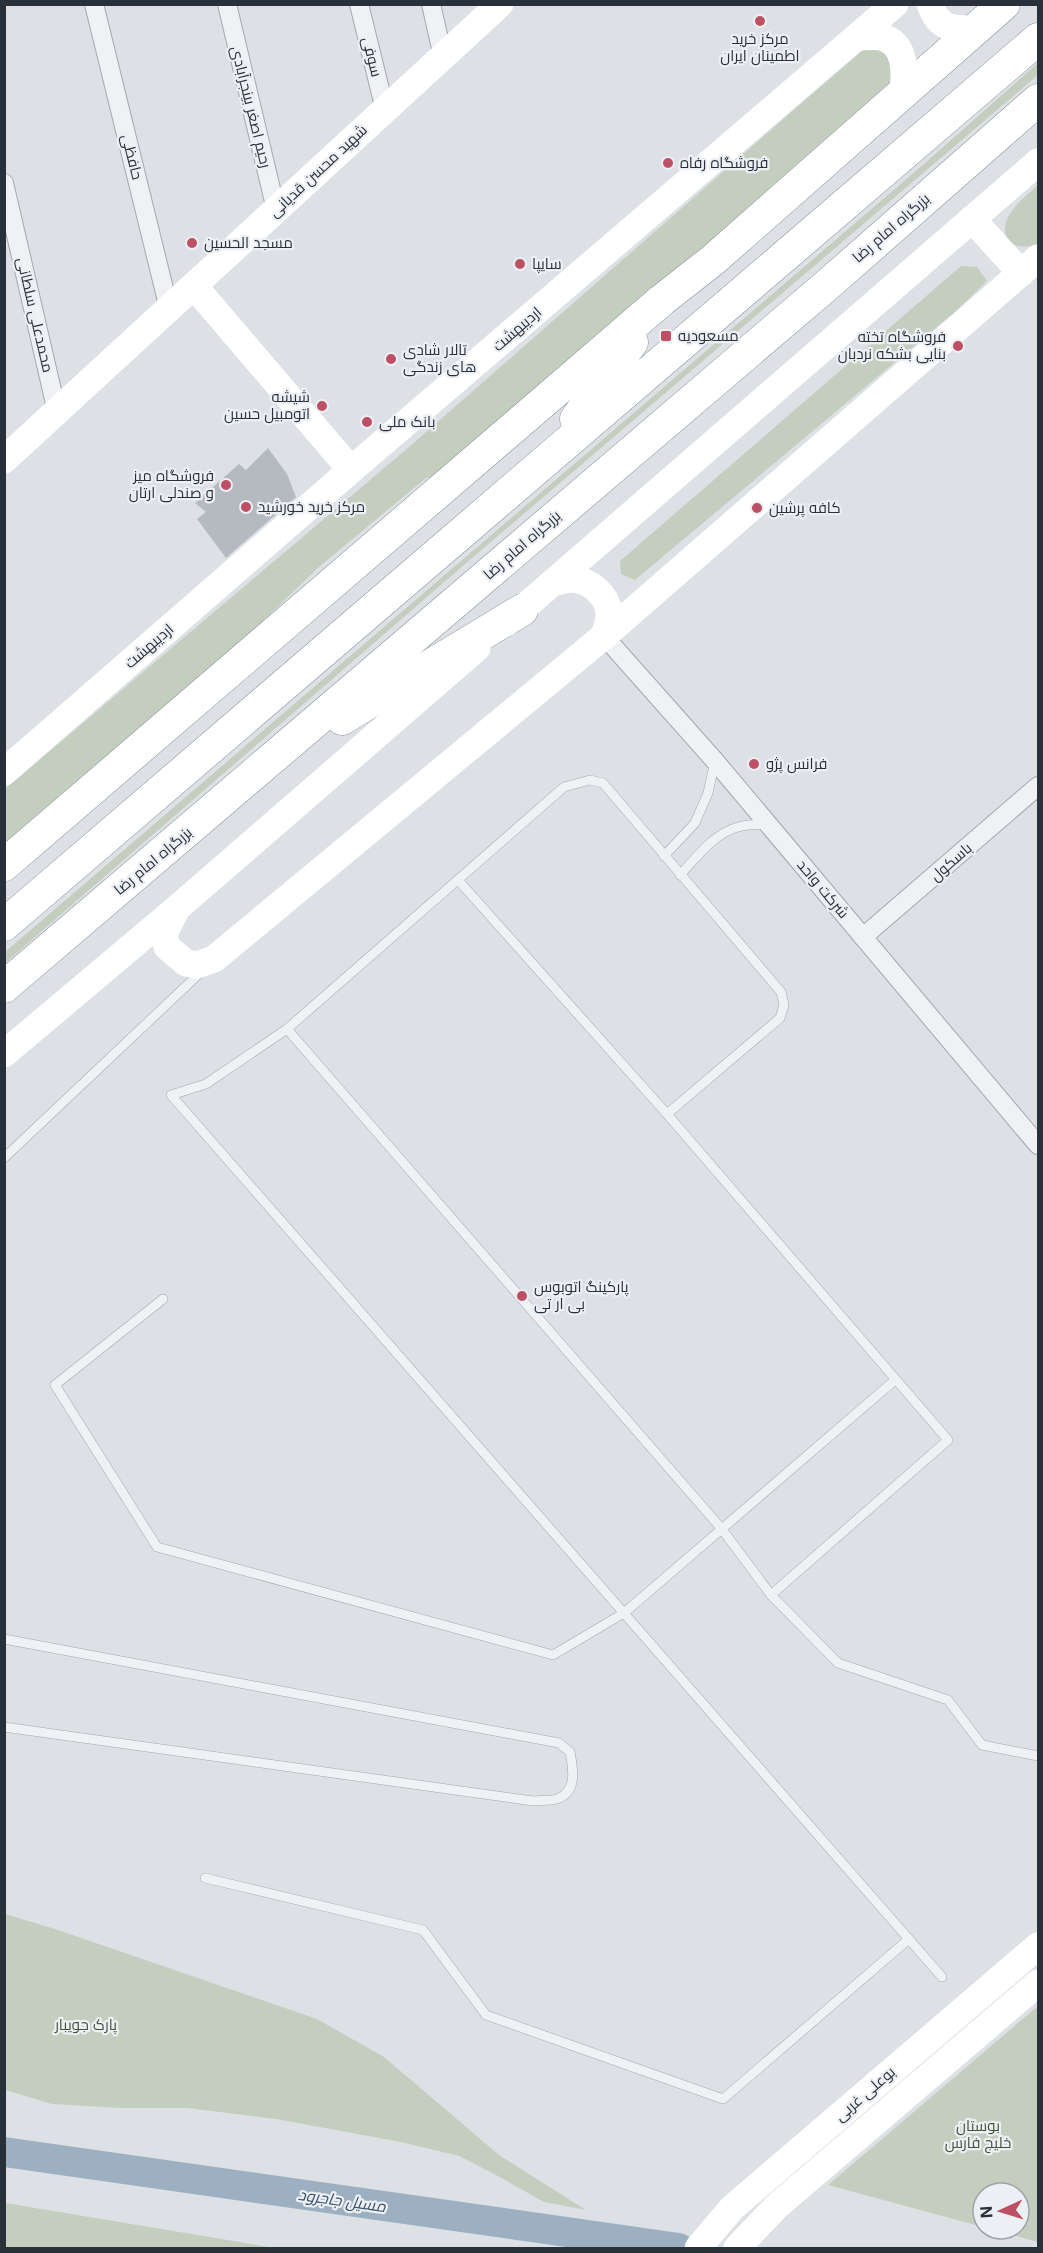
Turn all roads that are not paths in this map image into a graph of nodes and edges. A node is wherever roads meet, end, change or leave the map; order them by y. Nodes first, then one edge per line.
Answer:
1 (94, 4) edge
2 (227, 4) edge
3 (359, 4) edge
4 (431, 4) edge
5 (500, 4) edge
6 (895, 4) edge
7 (930, 4) edge
8 (1004, 4) edge
9 (975, 29) junction
10 (857, 38) junction
11 (1038, 39) edge
12 (443, 57) junction
13 (903, 93) junction
14 (1038, 100) edge
15 (385, 110) junction
16 (1038, 162) edge
17 (4, 183) edge
18 (276, 210) junction
19 (972, 219) junction
20 (1030, 265) edge
21 (194, 286) junction
22 (662, 300) junction
23 (169, 309) junction
24 (57, 412) junction
25 (4, 460) edge
26 (546, 461) junction
27 (351, 470) junction
28 (552, 583) junction
29 (522, 610) junction
30 (604, 636) junction
31 (232, 729) junction
32 (715, 761) junction
33 (262, 767) junction
34 (4, 772) edge
35 (1038, 786) edge
36 (768, 824) junction
37 (664, 856) junction
38 (4, 865) edge
39 (680, 875) junction
40 (4, 879) edge
41 (458, 880) junction
42 (176, 909) junction
43 (4, 925) edge
44 (863, 937) junction
45 (43, 954) junction
46 (214, 959) junction
47 (4, 987) edge
48 (4, 993) edge
49 (287, 1029) junction
50 (4, 1054) edge
51 (667, 1114) junction
52 (1038, 1145) edge
53 (4, 1158) edge
54 (163, 1299) dead end
55 (895, 1380) junction
56 (721, 1528) junction
57 (771, 1595) junction
58 (624, 1613) junction
59 (4, 1639) edge
60 (4, 1727) edge
61 (1038, 1756) edge
62 (206, 1878) dead end
63 (909, 1940) junction
64 (1038, 1946) edge
65 (942, 1977) dead end
66 (1038, 1983) edge
67 (703, 2242) edge
68 (740, 2245) edge

1 - 23 street, حافظی
2 - 18 street, رحیم اصغر بینجرآبادی
3 - 15 street, سوفی
4 - 12 street
5 - 12 main road, شهید محسن قدیانی
6 - 10 main road, اردیبهشت
7 - 9 main road
8 - 9 highway
9 - 13 highway
10 - 13 main road
10 - 27 main road, اردیبهشت
11 - 26 highway
12 - 15 main road, شهید محسن قدیانی
13 - 22 highway
14 - 33 highway, بزرگراه امام رضا
15 - 18 main road, شهید محسن قدیانی
16 - 19 main road
17 - 24 street, محمدعلی سلطانی
18 - 21 main road, شهید محسن قدیانی
19 - 20 main road
19 - 28 main road
20 - 30 main road
21 - 23 main road, شهید محسن قدیانی
21 - 27 main road
22 - 26 highway
22 - 38 highway
23 - 24 main road, شهید محسن قدیانی
24 - 25 main road, شهید محسن قدیانی
26 - 31 highway
27 - 34 main road, اردیبهشت
28 - 29 main road
28 - 30 main road
29 - 33 highway
29 - 42 main road
30 - 32 street, شرکت واحد
30 - 46 main road
31 - 40 highway
31 - 43 highway
32 - 36 street, شرکت واحد
32 - 37 lane
33 - 45 highway, بزرگراه امام رضا
35 - 44 street, باسکول
36 - 39 lane
36 - 44 street, شرکت واحد
37 - 39 lane
37 - 41 lane
39 - 51 lane
41 - 49 lane
41 - 51 lane
42 - 46 main road
42 - 50 main road
44 - 52 street, شرکت واحد
45 - 47 highway, بزرگراه امام رضا
45 - 48 highway
46 - 53 lane
49 - 56 lane
49 - 58 lane
51 - 55 lane
54 - 58 lane
55 - 56 lane
55 - 57 lane
56 - 57 lane
56 - 58 lane
57 - 61 lane
58 - 63 lane
59 - 60 lane
62 - 63 lane
63 - 65 lane
64 - 67 main road, بوعلی غربی
66 - 68 main road, بوعلی غربی

